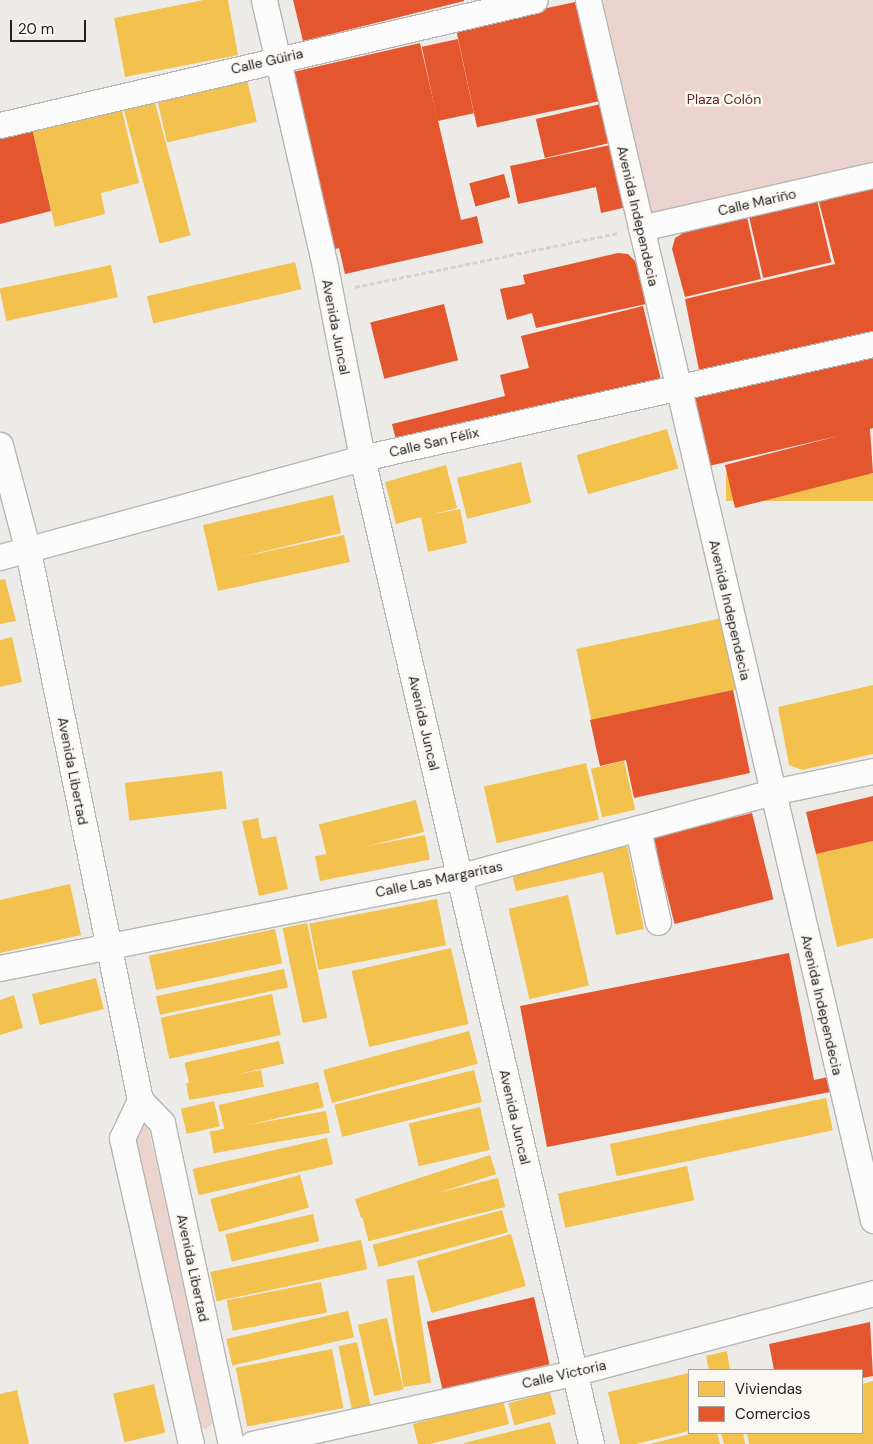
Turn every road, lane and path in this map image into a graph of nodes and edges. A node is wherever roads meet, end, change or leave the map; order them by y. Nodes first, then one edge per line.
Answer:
1 (264, 0) edge
2 (535, 0) edge
3 (588, 0) edge
4 (277, 59) junction
5 (0, 125) edge
6 (873, 175) edge
7 (642, 228) junction
8 (330, 292) junction
9 (873, 344) edge
10 (678, 387) junction
11 (0, 445) edge
12 (362, 458) junction
13 (28, 551) junction
14 (0, 557) edge
15 (873, 771) edge
16 (773, 792) junction
17 (638, 829) junction
18 (461, 876) junction
19 (658, 922) dead end
20 (108, 944) junction
21 (0, 968) edge
22 (140, 1100) junction
23 (873, 1220) edge
24 (873, 1293) edge
25 (573, 1372) junction
26 (191, 1444) edge
27 (231, 1444) edge
28 (252, 1444) edge
29 (591, 1444) edge

1 - 4 street, Avenida Juncal
2 - 4 street, Calle Güiria
3 - 7 street, Avenida Independecia
4 - 5 street, Calle Güiria
4 - 8 street, Avenida Juncal
6 - 7 street, Calle Mariño
7 - 8 path
7 - 10 street, Avenida Independecia
8 - 12 street, Avenida Juncal
9 - 10 street, Calle San Félix
10 - 12 street, Calle San Félix
10 - 16 street, Avenida Independecia
11 - 13 street, Avenida Libertad
12 - 13 street, Calle San Félix
12 - 18 street, Avenida Juncal
13 - 14 street, Calle San Félix
13 - 20 street, Avenida Libertad
15 - 16 street, Calle Las Margaritas
16 - 17 street, Calle Las Margaritas
16 - 23 street, Avenida Independecia
17 - 18 street, Calle Las Margaritas
17 - 19 street
18 - 20 street, Calle Las Margaritas
18 - 25 street, Avenida Juncal
20 - 21 street, Calle Las Margaritas
20 - 22 street, Avenida Libertad
22 - 26 street
22 - 27 street, Avenida Libertad
24 - 25 street, Calle Victoria
25 - 28 street, Calle Victoria
25 - 29 street, Avenida Juncal

